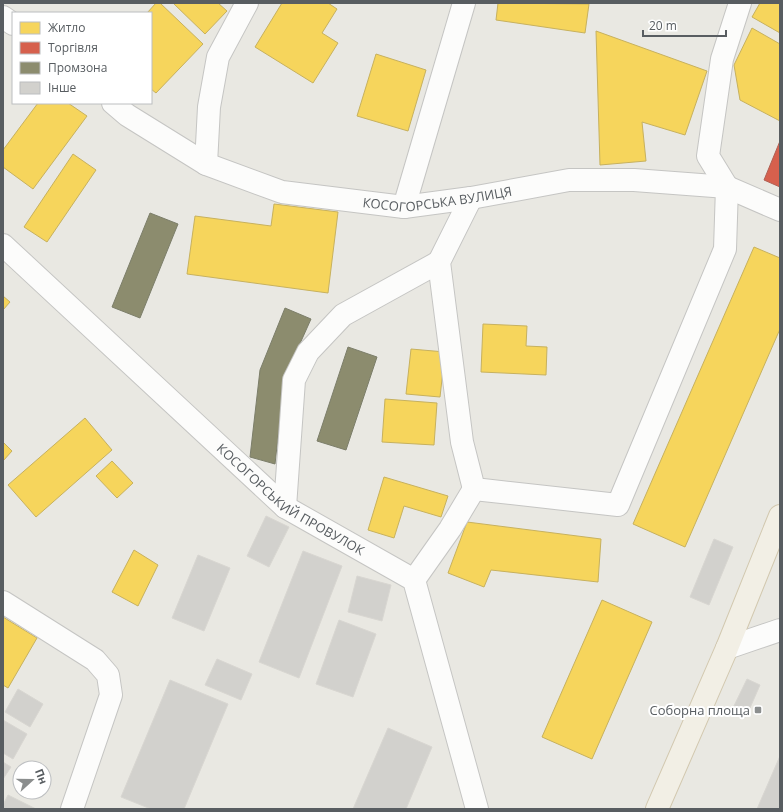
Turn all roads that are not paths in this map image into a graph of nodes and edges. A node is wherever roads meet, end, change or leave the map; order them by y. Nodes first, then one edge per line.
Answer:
1 (247, 3) edge
2 (464, 3) edge
3 (740, 3) edge
4 (3, 17) edge
5 (12, 23) edge
6 (113, 104) edge
7 (206, 164) junction
8 (727, 187) junction
9 (471, 198) junction
10 (404, 207) junction
11 (780, 210) edge
12 (3, 245) edge
13 (439, 262) junction
14 (474, 489) junction
15 (285, 507) junction
16 (780, 516) edge
17 (414, 580) junction
18 (3, 602) edge
19 (780, 630) edge
20 (727, 648) junction
21 (72, 809) edge
22 (477, 809) edge
23 (657, 809) edge

1 - 7 street
2 - 10 street
3 - 8 street
4 - 5 street
6 - 7 street, КОСОГОРСЬКА ВУЛИЦЯ
7 - 10 street, КОСОГОРСЬКА ВУЛИЦЯ
8 - 9 street, КОСОГОРСЬКА ВУЛИЦЯ
8 - 11 street, КОСОГОРСЬКА ВУЛИЦЯ
8 - 14 street
9 - 10 street, КОСОГОРСЬКА ВУЛИЦЯ
9 - 13 street
12 - 15 street, КОСОГОРСЬКИЙ ПРОВУЛОК
13 - 14 street
13 - 15 street
14 - 17 street
15 - 17 street, КОСОГОРСЬКИЙ ПРОВУЛОК
16 - 20 main road
17 - 22 street
18 - 21 street
19 - 20 street
20 - 23 main road

